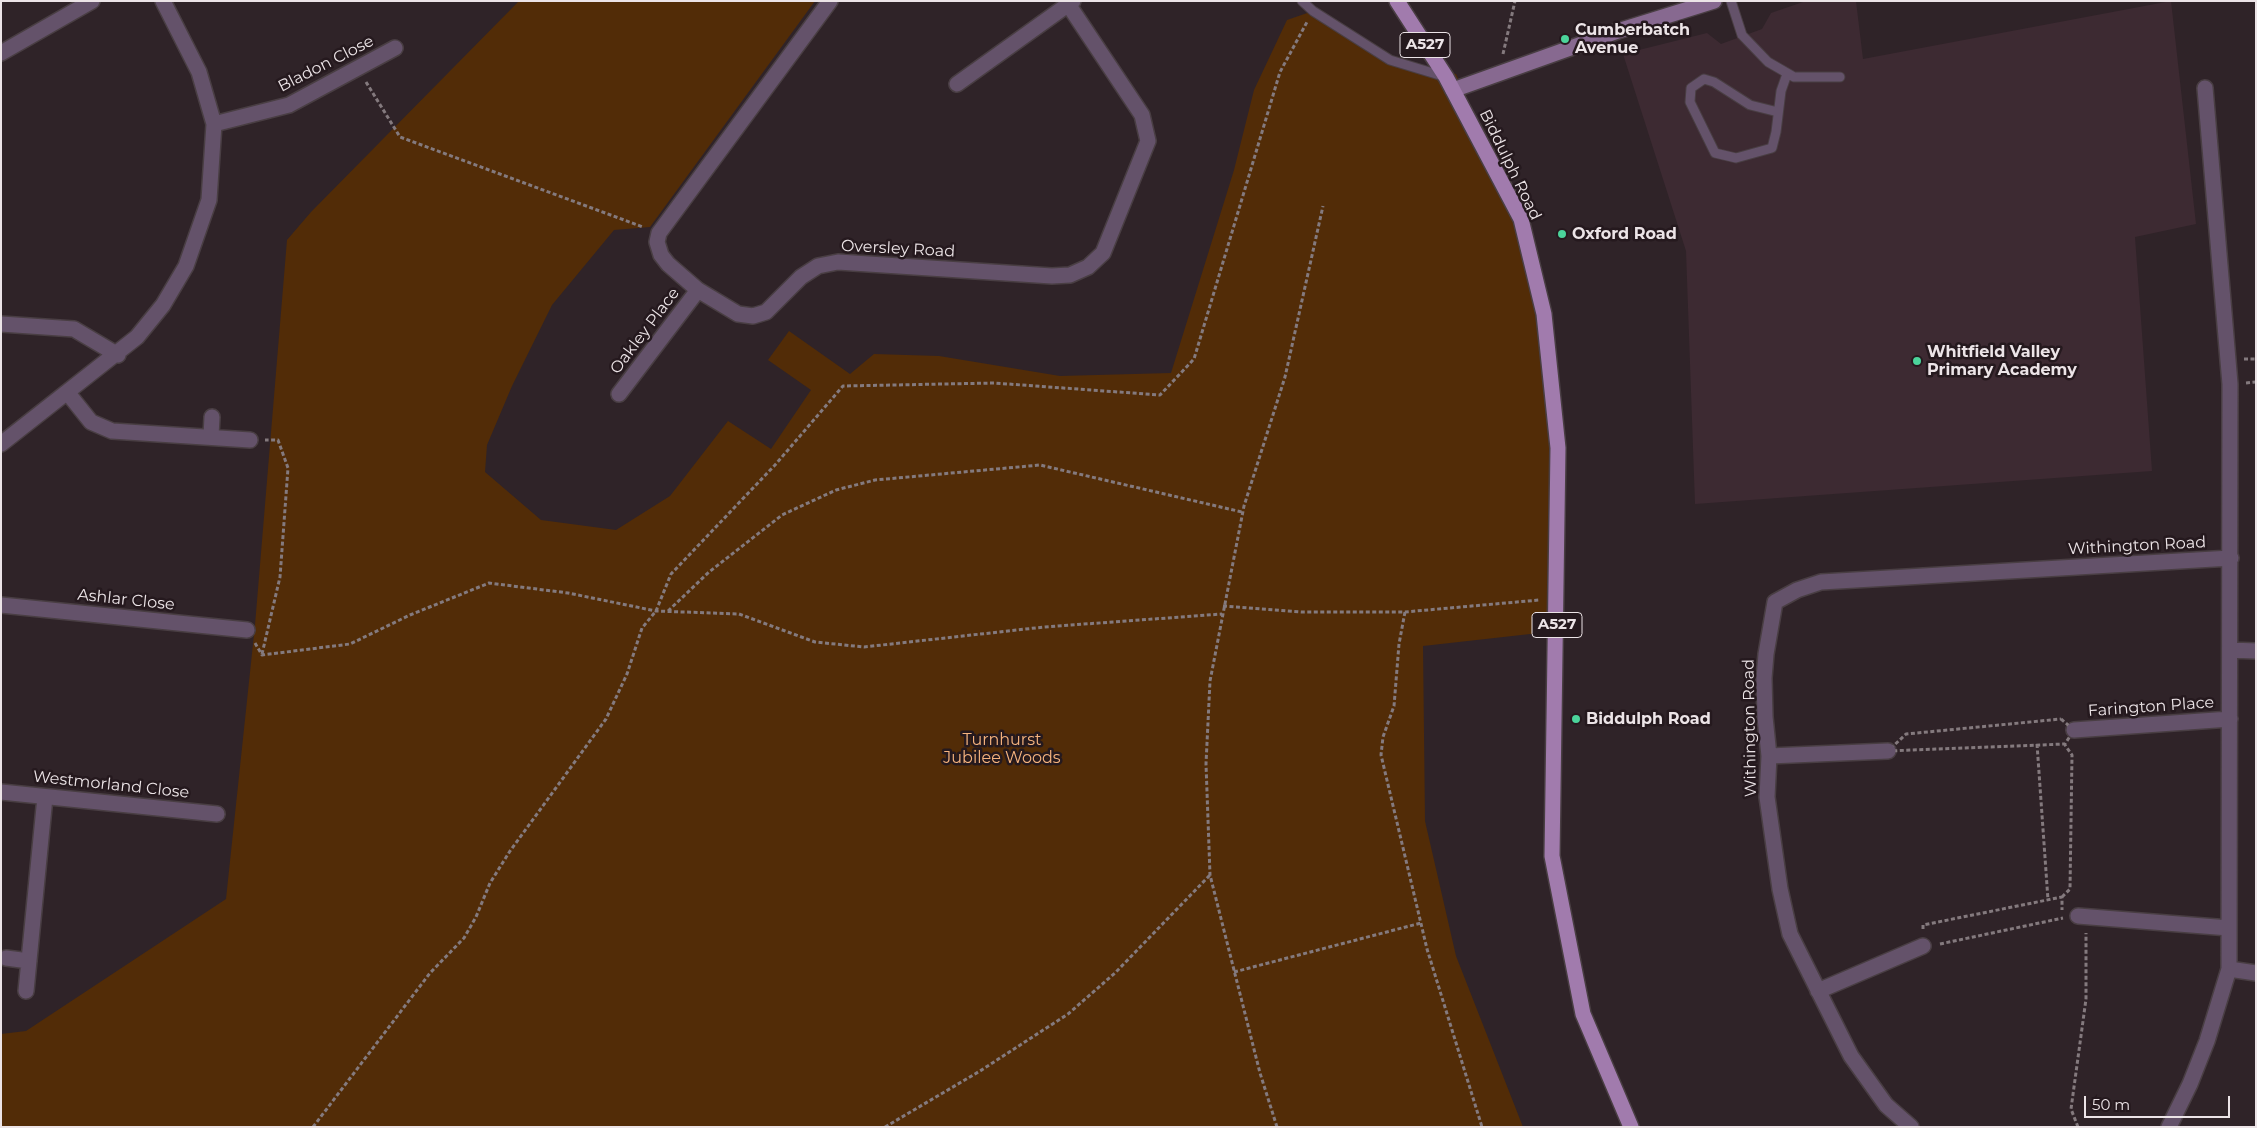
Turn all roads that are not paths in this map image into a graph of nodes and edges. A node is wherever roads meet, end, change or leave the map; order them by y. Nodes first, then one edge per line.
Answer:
1 (92, 1) edge
2 (163, 1) edge
3 (830, 1) edge
4 (1302, 1) edge
5 (1397, 1) edge
6 (1714, 1) edge
7 (1731, 1) edge
8 (1069, 2) edge
9 (395, 48) dead end
10 (1, 53) edge
11 (1787, 74) junction
12 (1840, 77) dead end
13 (957, 84) dead end
14 (1450, 84) junction
15 (2205, 88) dead end
16 (1778, 112) junction
17 (214, 124) junction
18 (698, 290) junction
19 (1, 324) edge
20 (118, 355) junction
21 (67, 392) junction
22 (619, 394) dead end
23 (212, 417) dead end
24 (212, 436) junction
25 (250, 440) dead end
26 (1, 444) edge
27 (2231, 558) junction
28 (1, 605) edge
29 (246, 630) road end
30 (2230, 650) junction
31 (2256, 651) edge
32 (2230, 718) junction
33 (2074, 730) road end
34 (1888, 751) road end
35 (1769, 756) junction
36 (1, 792) edge
37 (45, 796) junction
38 (217, 814) dead end
39 (2082, 916) road end
40 (2229, 928) junction
41 (1923, 946) road end
42 (6, 958) dead end
43 (29, 961) junction
44 (2230, 969) junction
45 (2256, 974) edge
46 (26, 991) dead end
47 (1818, 991) junction
48 (1631, 1127) edge
49 (1910, 1127) edge
50 (2169, 1127) edge

1 - 10 street
2 - 17 street
3 - 18 street, Oversley Road
4 - 14 lane
5 - 14 main road, Biddulph Road / A527
6 - 14 street
7 - 11 lane
8 - 13 street
8 - 18 street, Oversley Road
9 - 17 street, Bladon Close
11 - 12 lane
11 - 16 lane
14 - 48 main road, Biddulph Road / A527
15 - 27 street
16 - 16 lane
17 - 20 street
18 - 22 street, Oakley Place
19 - 20 street
20 - 21 street
21 - 24 street
21 - 26 street
23 - 24 street
24 - 25 street
27 - 30 street
27 - 35 street, Withington Road
28 - 29 street, Ashlar Close
30 - 31 street
30 - 32 street
32 - 33 street, Farington Place
32 - 40 street
34 - 35 street
35 - 47 street, Withington Road
36 - 37 street, Westmorland Close
37 - 38 street, Westmorland Close
37 - 43 street
39 - 40 street
40 - 44 street
41 - 47 street
42 - 43 street
43 - 46 street
44 - 45 street
44 - 50 street
47 - 49 street, Withington Road

